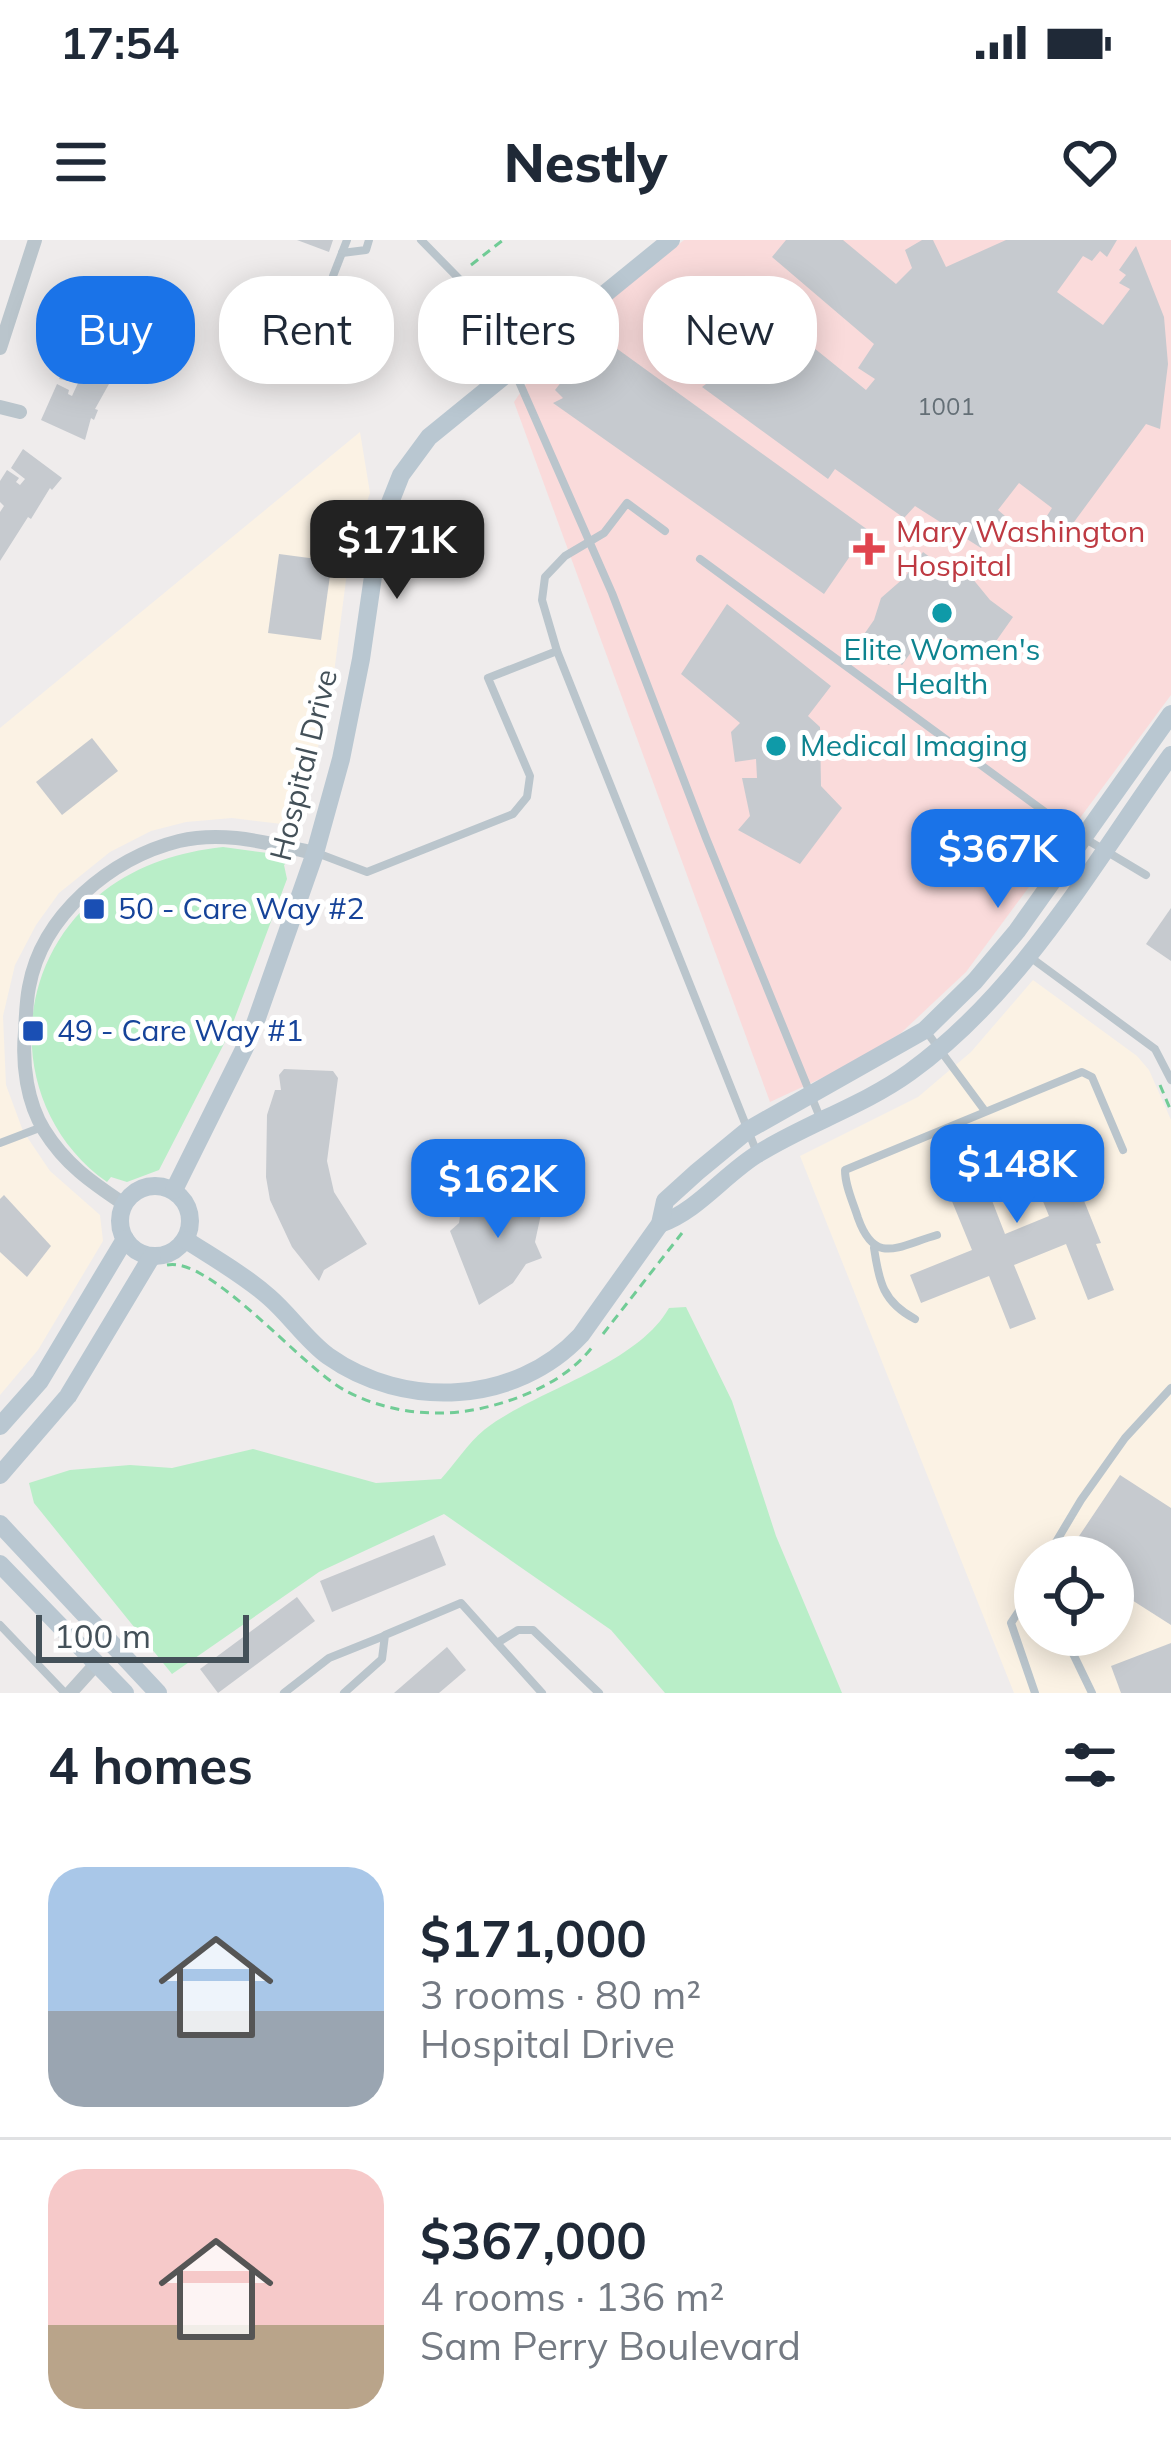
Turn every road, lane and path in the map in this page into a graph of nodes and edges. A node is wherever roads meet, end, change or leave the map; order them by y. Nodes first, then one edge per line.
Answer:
1 (35, 240) edge
2 (347, 240) edge
3 (369, 240) edge
4 (421, 240) edge
5 (503, 240) edge
6 (671, 240) edge
7 (342, 253) junction
8 (471, 265) dead end
9 (333, 276) dead end
10 (456, 276) edge
11 (619, 282) edge
12 (0, 347) edge
13 (494, 384) edge
14 (520, 384) edge
15 (0, 407) edge
16 (20, 412) dead end
17 (665, 531) dead end
18 (590, 544) junction
19 (700, 559) dead end
20 (557, 651) junction
21 (1171, 714) edge
22 (1171, 755) edge
23 (1084, 838) junction
24 (1102, 850) junction
25 (315, 853) junction
26 (1146, 875) dead end
27 (1028, 956) junction
28 (926, 1030) junction
29 (941, 1048) junction
30 (1171, 1080) edge
31 (1160, 1084) dead end
32 (812, 1097) junction
33 (1171, 1111) edge
34 (985, 1112) junction
35 (822, 1121) junction
36 (42, 1127) junction
37 (748, 1130) junction
38 (0, 1143) edge
39 (1123, 1150) dead end
40 (758, 1154) junction
41 (174, 1190) junction
42 (124, 1204) junction
43 (660, 1223) junction
44 (681, 1234) dead end
45 (937, 1235) dead end
46 (125, 1239) junction
47 (186, 1240) junction
48 (874, 1248) junction
49 (156, 1261) junction
50 (915, 1318) dead end
51 (1171, 1388) edge
52 (0, 1426) edge
53 (0, 1475) edge
54 (0, 1524) edge
55 (1060, 1536) edge
56 (0, 1564) edge
57 (0, 1625) edge
58 (385, 1635) junction
59 (497, 1643) junction
60 (1022, 1656) edge
61 (1074, 1656) edge
62 (98, 1663) junction
63 (67, 1693) edge
64 (125, 1693) edge
65 (158, 1693) edge
66 (284, 1693) edge
67 (344, 1693) edge
68 (542, 1693) edge
69 (599, 1693) edge
70 (1035, 1693) edge
71 (1092, 1693) edge

1 - 12 street
2 - 7 lane
3 - 7 lane
4 - 10 lane
5 - 8 path
6 - 11 street, Hospital Drive
7 - 9 lane
13 - 25 street, Hospital Drive
14 - 18 lane
15 - 16 street
17 - 18 lane
18 - 20 lane
18 - 32 lane
19 - 23 lane
20 - 25 lane
20 - 37 lane
21 - 23 street
22 - 24 street
23 - 24 lane
23 - 28 street
24 - 26 lane
24 - 27 street
25 - 36 street
25 - 41 street, Hospital Drive
27 - 29 street
27 - 30 lane
28 - 29 lane
28 - 32 street
29 - 34 lane
29 - 35 street
31 - 33 path
32 - 35 lane
32 - 37 street
34 - 39 lane
34 - 48 lane
35 - 40 street
36 - 38 lane
36 - 42 street
37 - 40 lane
37 - 43 street
40 - 43 street
41 - 42 street
41 - 47 street
42 - 46 street
43 - 47 street
44 - 49 path
45 - 48 lane
46 - 49 street
46 - 52 street
47 - 49 street
48 - 50 lane
49 - 53 street
51 - 55 lane
54 - 65 street
56 - 62 street
57 - 63 lane
58 - 59 lane
58 - 66 lane
58 - 67 lane
59 - 68 lane
59 - 69 lane
60 - 70 lane
61 - 71 lane
62 - 63 street
62 - 64 street

